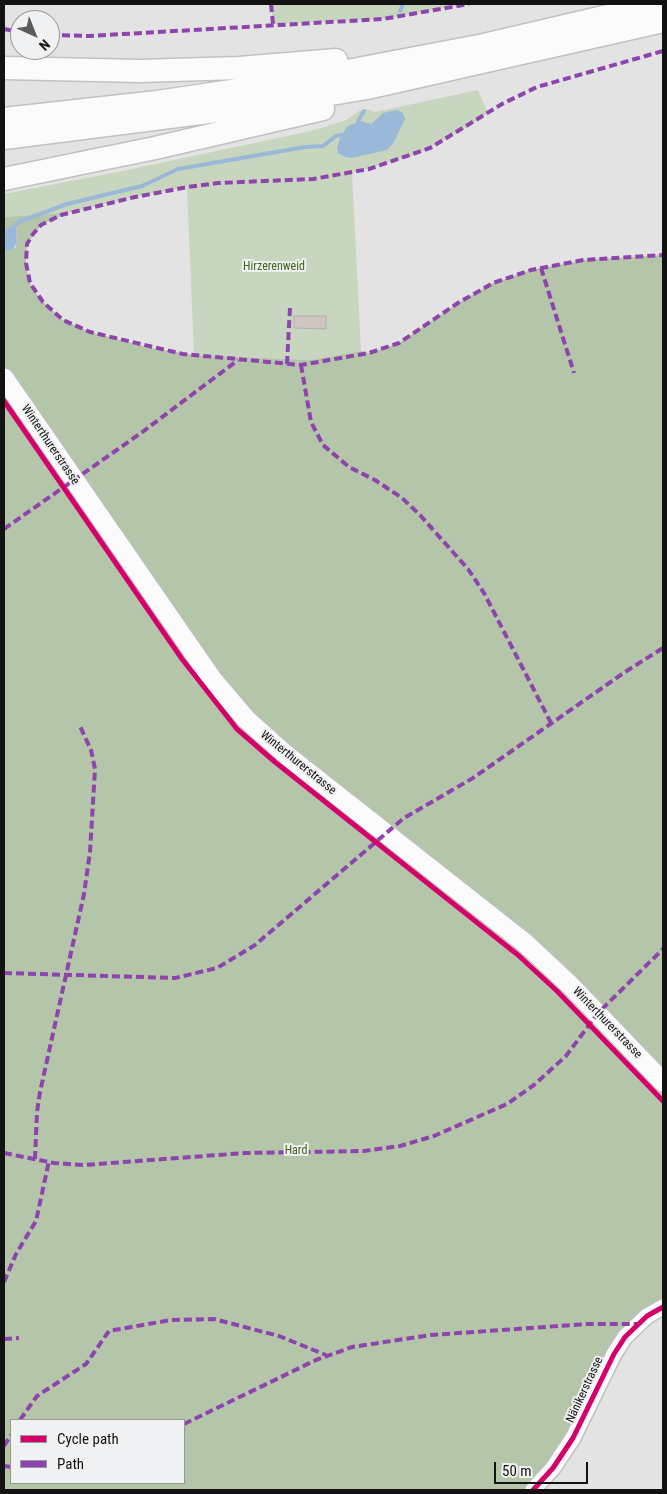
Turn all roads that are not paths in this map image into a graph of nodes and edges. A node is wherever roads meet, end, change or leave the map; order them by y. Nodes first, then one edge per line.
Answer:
1 (658, 4) edge
2 (663, 21) edge
3 (484, 45) junction
4 (523, 54) junction
5 (4, 68) edge
6 (4, 119) edge
7 (4, 138) edge
8 (4, 179) edge
9 (4, 378) edge
10 (663, 1082) edge
11 (663, 1307) edge
12 (533, 1490) edge

1 - 3 highway
2 - 4 highway
3 - 5 highway
3 - 6 highway
4 - 7 highway
4 - 8 highway
9 - 10 main road, Winterthurerstrasse
11 - 12 street, Nänikerstrasse

